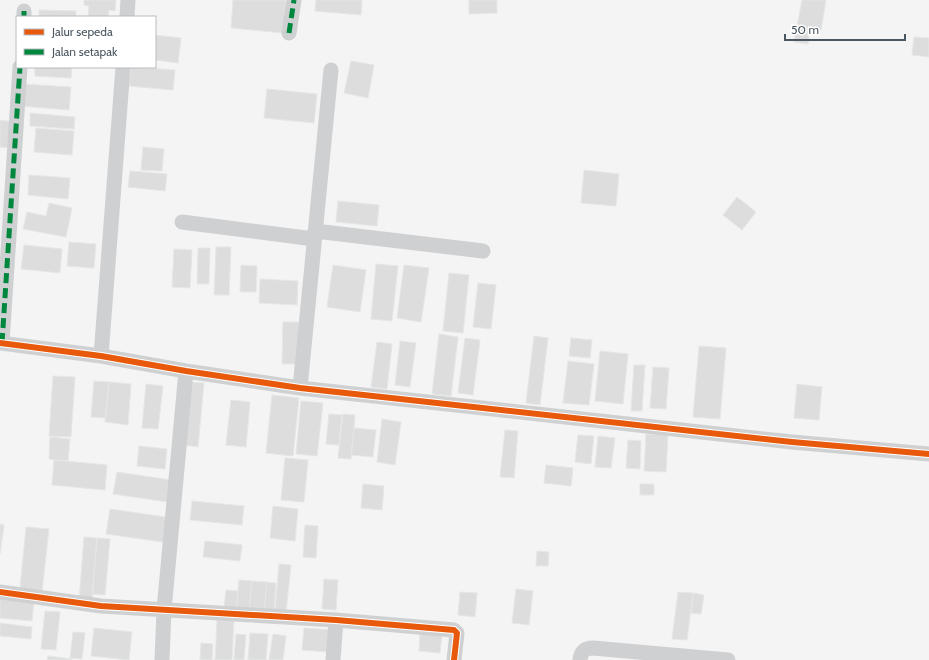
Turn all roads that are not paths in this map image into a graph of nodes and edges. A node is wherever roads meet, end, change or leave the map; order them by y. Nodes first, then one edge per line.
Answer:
1 (128, 0) edge
2 (294, 0) edge
3 (127, 16) edge
4 (290, 33) dead end
5 (20, 68) edge
6 (123, 68) edge
7 (331, 70) dead end
8 (182, 222) dead end
9 (314, 235) junction
10 (483, 251) dead end
11 (1, 343) edge
12 (101, 356) junction
13 (186, 371) junction
14 (300, 388) junction
15 (929, 454) edge
16 (0, 592) edge
17 (164, 610) junction
18 (336, 620) junction
19 (162, 660) edge
20 (333, 660) edge
21 (454, 660) edge
22 (580, 660) edge
23 (728, 660) edge

1 - 3 street
2 - 4 street
5 - 11 street
6 - 12 street
7 - 9 street
8 - 9 street
9 - 10 street
9 - 14 street
11 - 12 street
12 - 13 street
13 - 14 street
13 - 17 street
14 - 15 street
16 - 17 street
17 - 18 street
17 - 19 street
18 - 20 street
18 - 21 street
22 - 23 street

